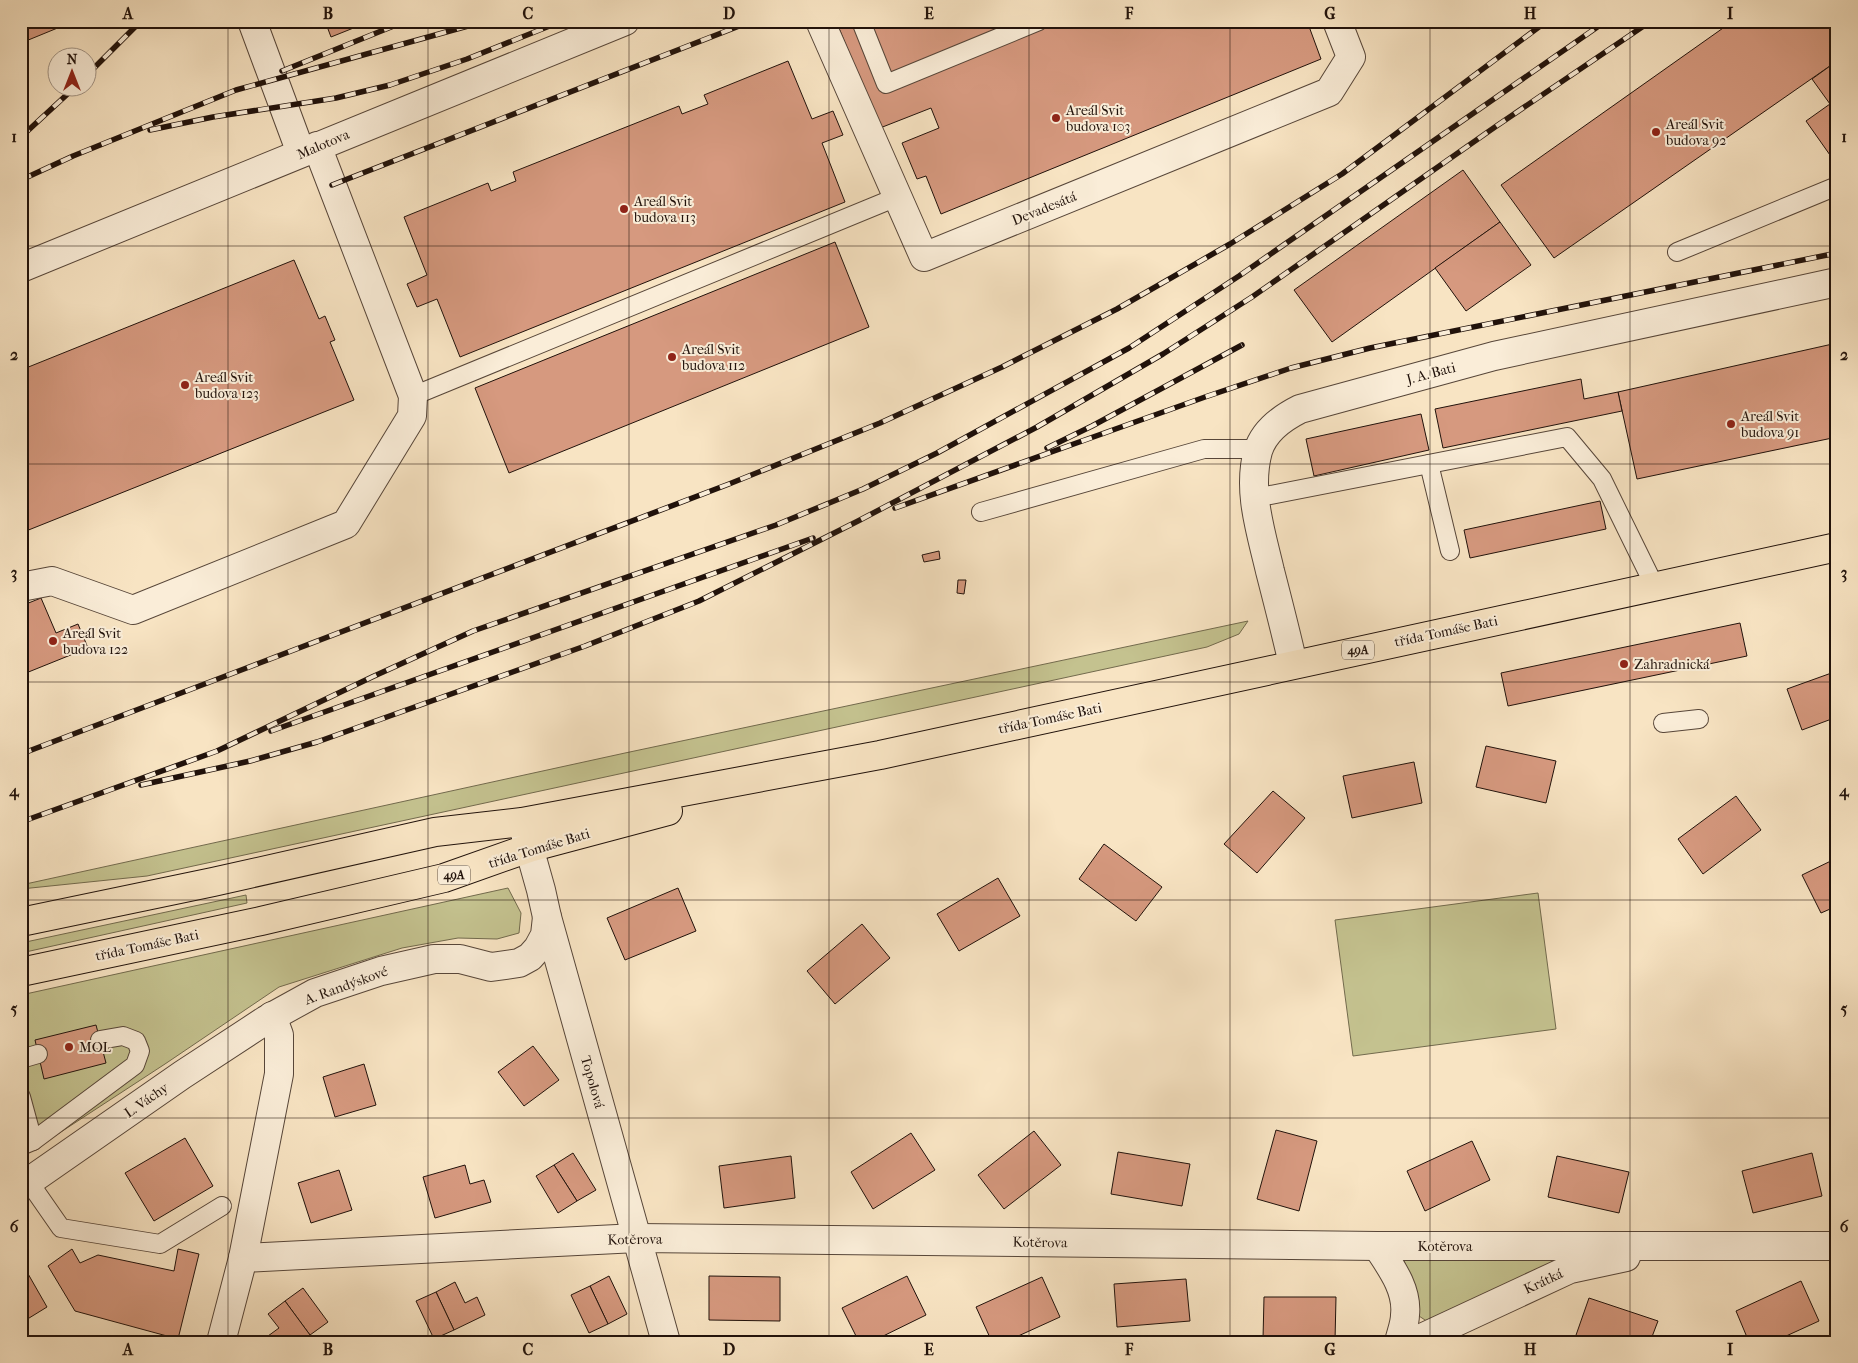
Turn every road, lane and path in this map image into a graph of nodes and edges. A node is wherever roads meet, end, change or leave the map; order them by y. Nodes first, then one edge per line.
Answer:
1 (252, 21) edge
2 (626, 21) edge
3 (820, 21) edge
4 (869, 21) edge
5 (1038, 21) edge
6 (1337, 21) edge
7 (309, 150) junction
8 (1837, 186) edge
9 (897, 197) junction
10 (1677, 252) dead end
11 (21, 268) edge
12 (1837, 282) edge
13 (413, 396) junction
14 (1258, 449) junction
15 (1429, 464) junction
16 (1254, 498) junction
17 (981, 512) dead end
18 (1837, 548) edge
19 (1450, 550) dead end
20 (21, 587) edge
21 (1655, 587) junction
22 (1293, 664) junction
23 (1698, 719) dead end
24 (1663, 723) dead end
25 (880, 756) junction
26 (522, 822) junction
27 (529, 848) junction
28 (547, 917) junction
29 (21, 922) edge
30 (21, 972) edge
31 (272, 1016) junction
32 (100, 1040) dead end
33 (21, 1097) edge
34 (27, 1144) edge
35 (25, 1184) edge
36 (222, 1206) dead end
37 (637, 1238) junction
38 (1682, 1245) junction
39 (1377, 1246) junction
40 (1837, 1246) edge
41 (243, 1258) junction
42 (221, 1342) edge
43 (666, 1342) edge
44 (1399, 1342) edge
45 (1413, 1342) edge

1 - 7 street
2 - 7 street, Malotova
3 - 9 street, Devadesátá
4 - 5 lane
6 - 9 street, Devadesátá
7 - 11 street, Malotova
7 - 13 street
8 - 10 lane
9 - 13 lane
12 - 14 street, J. A. Bati
13 - 20 street
14 - 16 street, J. A. Bati
14 - 17 lane
15 - 16 lane
15 - 19 lane
15 - 21 lane
16 - 22 street, J. A. Bati
18 - 21 main road, třída Tomáše Bati / 49A
21 - 22 main road, třída Tomáše Bati / 49A
22 - 25 main road, třída Tomáše Bati / 49A
23 - 24 lane
25 - 26 main road, třída Tomáše Bati / 49A
25 - 27 main road, třída Tomáše Bati / 49A
26 - 27 street, Topolová
26 - 29 main road, třída Tomáše Bati / 49A
27 - 28 street, Topolová
27 - 30 main road, třída Tomáše Bati / 49A
28 - 31 street, A. Randýskové
28 - 37 street, Topolová
31 - 35 street, L. Váchy
31 - 41 street
32 - 34 lane
33 - 34 lane
35 - 36 lane
37 - 39 street, Kotěrova
37 - 41 street, Kotěrova
37 - 43 street, Topolová
38 - 39 street, Kotěrova
38 - 40 street, Kotěrova
38 - 45 street, Krátká
39 - 44 street
41 - 42 street

